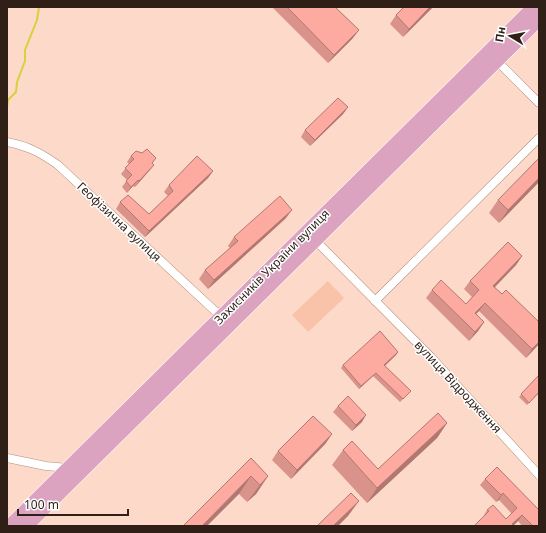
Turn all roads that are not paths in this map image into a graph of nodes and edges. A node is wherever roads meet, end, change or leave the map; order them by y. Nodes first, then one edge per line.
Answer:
1 (534, 7) edge
2 (539, 19) edge
3 (497, 61) junction
4 (539, 103) edge
5 (539, 138) edge
6 (7, 142) edge
7 (311, 236) junction
8 (375, 301) junction
9 (224, 314) junction
10 (7, 458) edge
11 (68, 468) junction
12 (539, 475) edge
13 (10, 526) edge
14 (26, 526) edge

1 - 7 highway, Захисників України вулиця
2 - 3 highway, Захисників України вулиця
3 - 4 street
3 - 7 highway, Захисників України вулиця
5 - 8 street
6 - 9 street, Геофізична вулиця
7 - 8 street, вулиця Відродження
7 - 9 highway, Захисників України вулиця
7 - 14 highway, Захисників України вулиця
8 - 12 street, вулиця Відродження
9 - 11 highway, Захисників України вулиця
10 - 11 street
11 - 13 highway, Захисників України вулиця

